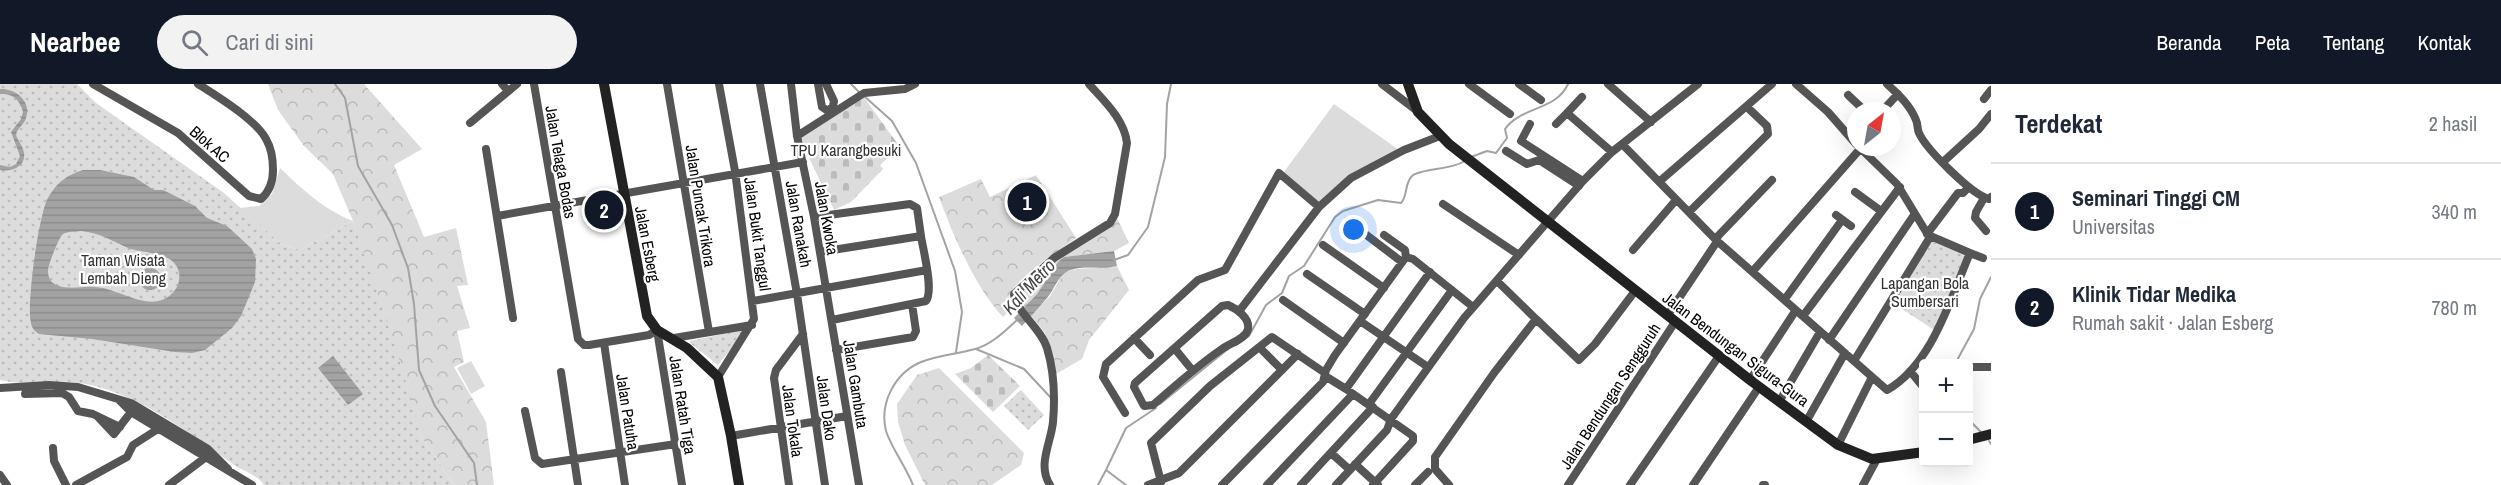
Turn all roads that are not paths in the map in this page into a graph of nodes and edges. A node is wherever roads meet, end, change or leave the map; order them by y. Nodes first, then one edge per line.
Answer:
1 (93, 84) edge
2 (198, 84) edge
3 (502, 84) edge
4 (534, 84) edge
5 (604, 84) edge
6 (667, 84) edge
7 (719, 84) edge
8 (760, 84) edge
9 (791, 84) edge
10 (818, 84) edge
11 (826, 84) edge
12 (915, 84) edge
13 (1089, 84) edge
14 (1382, 84) edge
15 (1408, 84) edge
16 (1469, 84) edge
17 (1519, 84) edge
18 (1608, 84) edge
19 (1698, 84) edge
20 (1772, 84) edge
21 (1887, 84) edge
22 (515, 85) edge
23 (1802, 86) edge
24 (1991, 90) edge
25 (508, 91) junction
26 (1848, 94) dead end
27 (1898, 94) junction
28 (1582, 97) dead end
29 (1984, 99) dead end
30 (1541, 100) dead end
31 (1856, 102) edge
32 (1890, 102) edge
33 (1747, 107) junction
34 (1418, 112) junction
35 (1567, 113) junction
36 (1510, 114) dead end
37 (1991, 114) edge
38 (1651, 122) junction
39 (470, 123) dead end
40 (1530, 124) dead end
41 (1556, 124) dead end
42 (1847, 133) edge
43 (797, 135) junction
44 (1440, 136) junction
45 (1623, 145) junction
46 (486, 149) dead end
47 (1506, 151) dead end
48 (1612, 153) junction
49 (1847, 155) edge
50 (1870, 156) edge
51 (803, 162) junction
52 (1943, 162) junction
53 (775, 168) junction
54 (736, 175) junction
55 (1772, 180) dead end
56 (1660, 181) junction
57 (684, 184) junction
58 (1581, 184) junction
59 (1900, 187) junction
60 (1968, 188) junction
61 (1855, 192) dead end
62 (623, 194) junction
63 (1987, 197) edge
64 (1676, 200) junction
65 (1443, 204) dead end
66 (555, 207) junction
67 (1319, 207) junction
68 (1881, 211) junction
69 (1689, 212) junction
70 (1914, 215) junction
71 (497, 216) junction
72 (814, 216) junction
73 (1348, 221) dead end
74 (1547, 221) junction
75 (1851, 226) dead end
76 (1986, 231) dead end
77 (1384, 235) dead end
78 (921, 236) junction
79 (1928, 236) junction
80 (1716, 240) junction
81 (1323, 245) dead end
82 (1633, 250) dead end
83 (820, 252) junction
84 (1970, 253) junction
85 (1519, 255) junction
86 (1983, 258) dead end
87 (1402, 260) junction
88 (927, 270) junction
89 (1753, 271) junction
90 (1430, 272) junction
91 (1307, 274) dead end
92 (1497, 281) junction
93 (826, 287) junction
94 (1383, 288) junction
95 (1452, 290) junction
96 (1635, 291) junction
97 (797, 294) junction
98 (1785, 299) junction
99 (1283, 300) dead end
100 (753, 301) junction
101 (912, 304) junction
102 (1473, 307) junction
103 (1240, 310) junction
104 (1796, 310) junction
105 (1365, 314) junction
106 (1803, 316) junction
107 (513, 318) dead end
108 (1536, 319) junction
109 (1671, 319) junction
110 (832, 320) junction
111 (1360, 321) junction
112 (752, 325) junction
113 (657, 330) junction
114 (709, 332) junction
115 (1820, 332) junction
116 (803, 334) junction
117 (674, 338) junction
118 (1134, 338) junction
119 (1384, 338) junction
120 (1829, 340) junction
121 (604, 343) junction
122 (1344, 343) junction
123 (1260, 348) junction
124 (1174, 349) junction
125 (836, 350) junction
126 (1845, 353) junction
127 (1298, 354) junction
128 (1408, 354) junction
129 (1150, 355) dead end
130 (1719, 356) junction
131 (1854, 361) junction
132 (1428, 367) junction
133 (1973, 367) edge
134 (1991, 367) edge
135 (1282, 370) junction
136 (1194, 371) junction
137 (1910, 371) junction
138 (561, 372) dead end
139 (1325, 375) junction
140 (1872, 376) junction
141 (718, 377) junction
142 (1919, 383) edge
143 (1754, 384) junction
144 (0, 388) edge
145 (1350, 391) junction
146 (25, 394) dead end
147 (1779, 402) junction
148 (1371, 406) junction
149 (130, 408) junction
150 (525, 411) dead end
151 (1125, 413) dead end
152 (847, 416) junction
153 (1391, 419) junction
154 (815, 421) junction
155 (1806, 422) junction
156 (780, 428) junction
157 (158, 429) junction
158 (1991, 434) edge
159 (731, 436) junction
160 (1973, 439) edge
161 (676, 444) junction
162 (1838, 445) junction
163 (53, 448) dead end
164 (211, 451) junction
165 (620, 452) junction
166 (1331, 453) junction
167 (1919, 453) edge
168 (205, 459) junction
169 (1875, 459) junction
170 (574, 460) junction
171 (1353, 467) junction
172 (228, 469) junction
173 (1428, 472) dead end
174 (0, 475) edge
175 (1163, 481) junction
176 (1376, 484) edge
177 (7, 485) edge
178 (66, 485) edge
179 (76, 485) edge
180 (169, 485) edge
181 (252, 485) edge
182 (578, 485) edge
183 (625, 485) edge
184 (682, 485) edge
185 (739, 485) edge
186 (789, 485) edge
187 (825, 485) edge
188 (859, 485) edge
189 (1050, 485) edge
190 (1148, 485) edge
191 (1222, 485) edge
192 (1267, 485) edge
193 (1301, 485) edge
194 (1336, 485) edge
195 (1415, 485) edge
196 (1449, 485) edge
197 (1568, 485) edge
198 (1630, 485) edge
199 (1693, 485) edge
200 (1861, 485) edge

1 - 2 street, Blok AC
3 - 25 street
4 - 66 street, Jalan Telaga Bodas
5 - 62 main road, Jalan Esberg
6 - 57 street, Jalan Puncak Trikora
7 - 54 street, Jalan Bukit Tanggul
8 - 53 street, Jalan Ranakah
9 - 43 street, Jalan Kwoka
10 - 11 street
12 - 43 street
13 - 189 street
14 - 34 street
15 - 34 main road
16 - 36 street
17 - 30 street
18 - 38 street
19 - 38 street
20 - 33 street
21 - 27 street
22 - 25 street
23 - 42 street
24 - 29 street
25 - 39 street
26 - 31 street
27 - 32 street
27 - 52 street
28 - 35 street
33 - 56 street
33 - 69 street
34 - 44 main road, Jalan Bendungan Sigura-Gura
35 - 41 street
35 - 48 street
37 - 52 street
38 - 45 street
40 - 58 street
43 - 51 street, Jalan Kwoka
44 - 67 street
44 - 74 main road, Jalan Bendungan Sigura-Gura
45 - 48 street
45 - 56 street
46 - 71 street
47 - 58 street
48 - 58 street
49 - 89 street
50 - 59 street
51 - 53 street
51 - 72 street, Jalan Kwoka
52 - 60 street
53 - 54 street
53 - 97 street, Jalan Ranakah
54 - 57 street
54 - 100 street, Jalan Bukit Tanggul
55 - 80 street, Jalan Bendungan Sengguruh
56 - 64 street
57 - 62 street
57 - 114 street, Jalan Puncak Trikora
58 - 74 street
59 - 68 street
59 - 70 street
60 - 63 street
60 - 79 street
61 - 68 street
62 - 66 street
62 - 113 main road, Jalan Esberg
63 - 76 street
64 - 69 street
64 - 82 street
65 - 85 street
66 - 71 street
66 - 121 street, Jalan Telaga Bodas
67 - 103 street
67 - 118 street
68 - 106 street
69 - 80 street
70 - 79 street
70 - 120 street
71 - 107 street
72 - 78 street
72 - 83 street, Jalan Kwoka
73 - 87 street
74 - 85 street
74 - 96 main road, Jalan Bendungan Sigura-Gura
75 - 98 street
77 - 87 street
78 - 83 street
78 - 88 street
79 - 84 street
79 - 131 street
80 - 89 street
80 - 109 street, Jalan Bendungan Sengguruh
81 - 94 street
83 - 93 street, Jalan Kwoka
84 - 86 street
84 - 137 street
85 - 92 street
87 - 90 street
87 - 94 street
88 - 93 street
88 - 101 street
89 - 98 street
90 - 95 street
90 - 119 street
91 - 105 street
92 - 102 street
92 - 108 street
93 - 97 street
93 - 110 street, Jalan Gambuta
94 - 105 street
95 - 102 street
95 - 128 street
96 - 108 street
96 - 109 main road, Jalan Bendungan Sigura-Gura
97 - 100 street
97 - 116 street, Jalan Ranakah
98 - 104 street
99 - 122 street
100 - 112 street, Jalan Bukit Tanggul
101 - 110 street
101 - 125 street
102 - 132 street
103 - 124 street
103 - 136 street
104 - 106 street
104 - 143 street
105 - 111 street
106 - 115 street
108 - 196 street
109 - 130 main road, Jalan Bendungan Sigura-Gura
109 - 197 street, Jalan Bendungan Sengguruh
110 - 125 street, Jalan Gambuta
111 - 119 street
111 - 122 street
112 - 114 street
112 - 141 street
113 - 117 main road
113 - 121 street, Jalan Telaga Bodas
113 - 161 street, Jalan Ratah Tiga
114 - 117 street
115 - 120 street
115 - 147 street
116 - 154 street, Jalan Dako
116 - 156 street, Jalan Tokala
117 - 141 main road
118 - 129 street
118 - 151 street
119 - 128 street
119 - 145 street
120 - 126 street
121 - 165 street, Jalan Patuha
122 - 139 street
123 - 127 street
123 - 135 street
123 - 175 street
124 - 136 street
124 - 136 street
125 - 152 street, Jalan Gambuta
126 - 131 street
126 - 155 street
127 - 135 street
127 - 139 street
128 - 132 street
128 - 148 street
130 - 143 main road, Jalan Bendungan Sigura-Gura
130 - 198 street
131 - 140 street
132 - 153 street
133 - 134 street
135 - 175 street
137 - 140 street
137 - 142 street
138 - 170 street
139 - 145 street
139 - 191 street
140 - 162 street
141 - 159 main road
143 - 147 main road, Jalan Bendungan Sigura-Gura
143 - 199 street
144 - 149 street
145 - 148 street
145 - 192 street
146 - 149 street
147 - 155 main road, Jalan Bendungan Sigura-Gura
148 - 153 street
148 - 166 street
149 - 157 street
149 - 164 street
150 - 170 street
152 - 154 street
152 - 188 street, Jalan Gambuta
153 - 171 street
153 - 176 street
154 - 156 street
154 - 187 street, Jalan Dako
155 - 162 main road, Jalan Bendungan Sigura-Gura
156 - 159 street
156 - 186 street, Jalan Tokala
157 - 168 street
157 - 179 street
158 - 160 main road
159 - 185 main road
161 - 165 street
161 - 184 street, Jalan Ratah Tiga
162 - 169 main road, Jalan Bendungan Sigura-Gura
163 - 178 street
164 - 168 street
164 - 172 street
165 - 170 street
165 - 183 street, Jalan Patuha
166 - 171 street
166 - 193 street
167 - 169 main road
168 - 172 street
168 - 180 street
169 - 200 street
170 - 182 street
171 - 176 street
171 - 194 street
172 - 181 street
173 - 195 street
174 - 177 street
175 - 190 street

